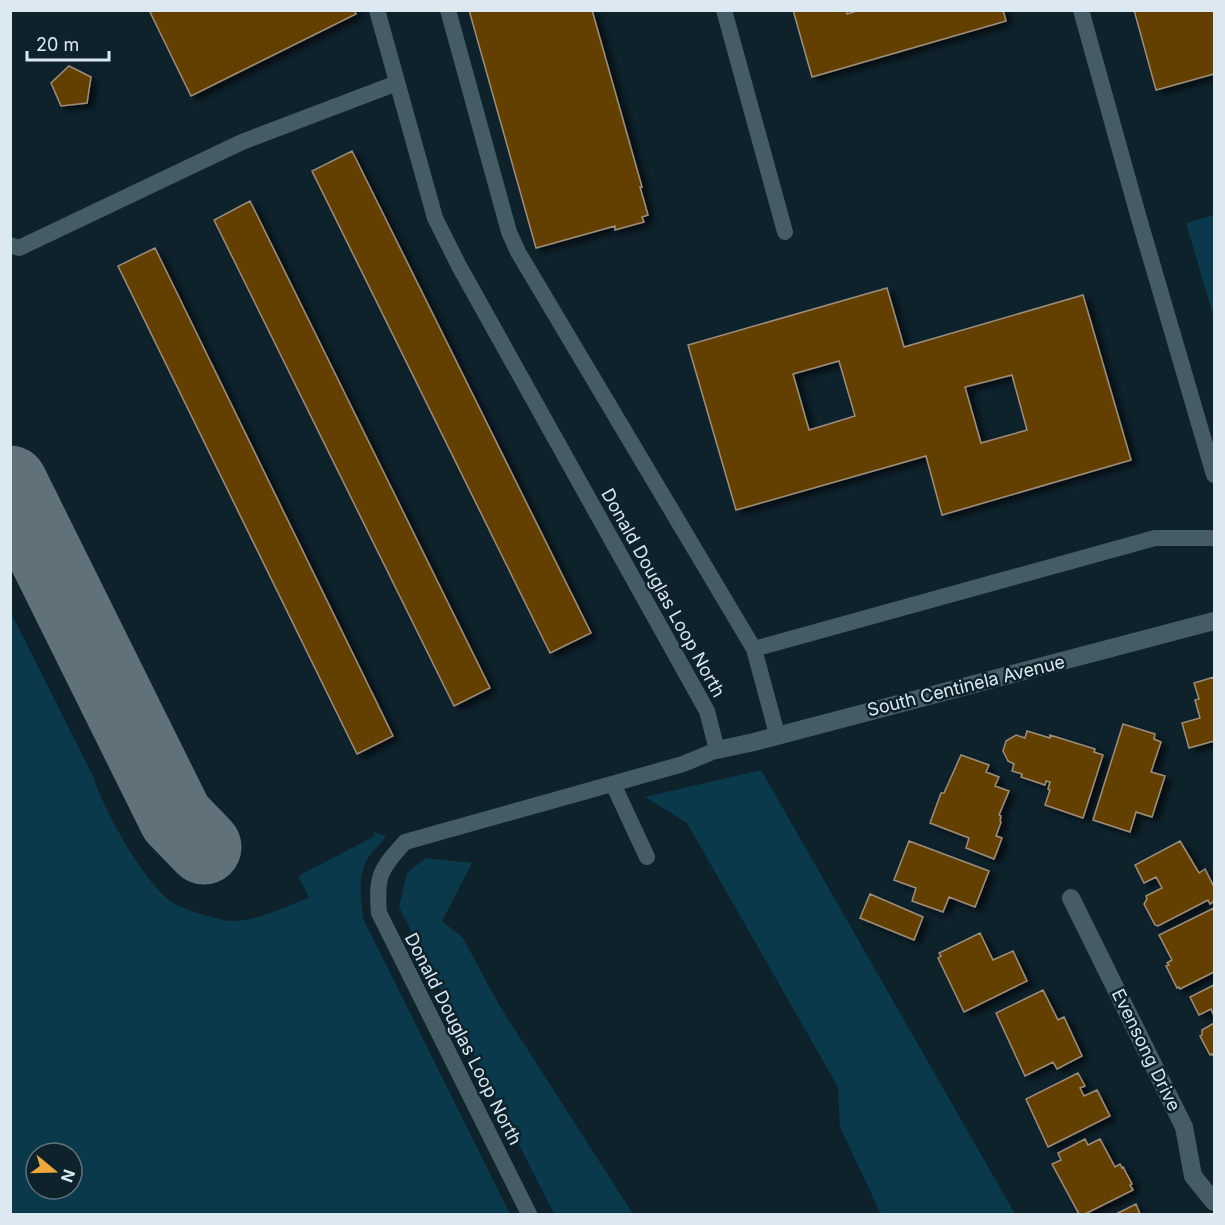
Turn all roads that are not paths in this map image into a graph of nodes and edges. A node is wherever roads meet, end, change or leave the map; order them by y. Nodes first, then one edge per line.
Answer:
1 (377, 10) edge
2 (448, 10) edge
3 (724, 10) edge
4 (1081, 10) edge
5 (397, 83) junction
6 (785, 232) dead end
7 (10, 245) edge
8 (1215, 475) edge
9 (1215, 538) edge
10 (1215, 621) edge
11 (754, 649) junction
12 (777, 734) junction
13 (717, 750) junction
14 (613, 784) junction
15 (647, 857) dead end
16 (1071, 898) dead end
17 (1215, 1202) edge
18 (530, 1215) edge

1 - 5 lane, Donald Douglas Loop North
2 - 11 lane
3 - 6 lane
4 - 8 lane
5 - 7 lane
5 - 13 lane, Donald Douglas Loop North
9 - 11 lane
10 - 12 street, South Centinela Avenue
11 - 12 lane
12 - 13 street, South Centinela Avenue
13 - 14 lane, Donald Douglas Loop North
14 - 15 lane
14 - 18 lane, Donald Douglas Loop North
16 - 17 street, Evensong Drive

